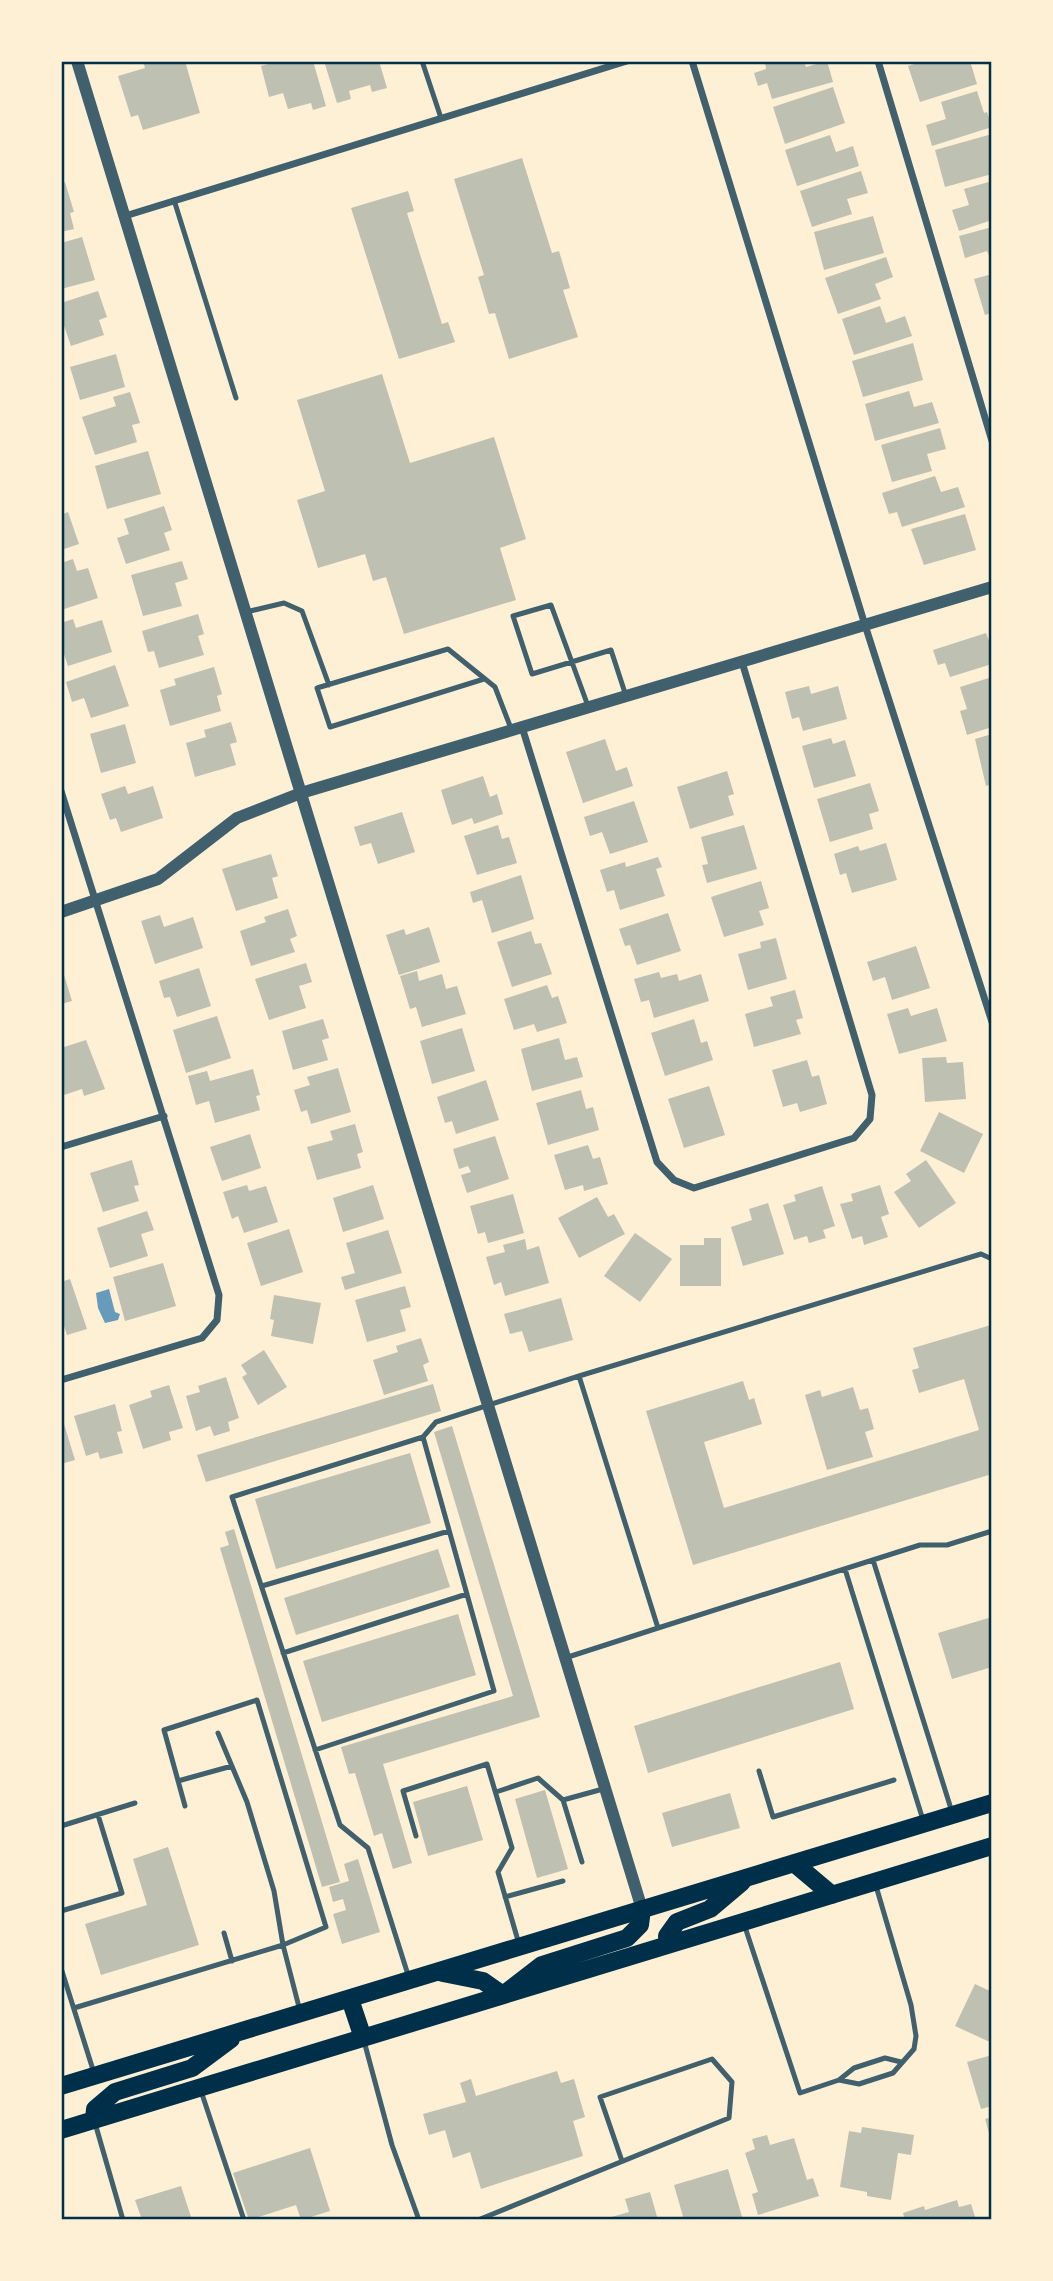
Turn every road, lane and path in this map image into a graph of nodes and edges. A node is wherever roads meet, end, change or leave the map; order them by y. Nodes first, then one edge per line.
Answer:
1 (77, 61) edge
2 (422, 61) edge
3 (692, 61) edge
4 (878, 61) edge
5 (624, 62) edge
6 (441, 118) junction
7 (174, 200) junction
8 (125, 216) junction
9 (236, 398) dead end
10 (992, 441) edge
11 (992, 587) edge
12 (246, 612) junction
13 (865, 625) junction
14 (572, 661) junction
15 (741, 662) junction
16 (484, 678) junction
17 (329, 685) junction
18 (626, 696) junction
19 (589, 708) junction
20 (517, 729) junction
21 (61, 791) edge
22 (301, 793) junction
23 (95, 901) junction
24 (61, 912) edge
25 (992, 1021) edge
26 (164, 1116) junction
27 (61, 1147) edge
28 (992, 1259) edge
29 (579, 1376) junction
30 (61, 1380) edge
31 (488, 1405) junction
32 (423, 1437) junction
33 (449, 1531) junction
34 (992, 1531) edge
35 (873, 1560) junction
36 (845, 1569) junction
37 (262, 1586) junction
38 (467, 1594) junction
39 (658, 1628) junction
40 (284, 1653) junction
41 (565, 1658) junction
42 (218, 1733) dead end
43 (315, 1750) junction
44 (232, 1766) junction
45 (759, 1771) dead end
46 (894, 1780) dead end
47 (178, 1781) junction
48 (605, 1788) junction
49 (496, 1793) junction
50 (563, 1800) junction
51 (135, 1803) dead end
52 (992, 1803) edge
53 (185, 1806) dead end
54 (98, 1815) junction
55 (953, 1815) junction
56 (925, 1824) junction
57 (61, 1826) edge
58 (416, 1836) dead end
59 (992, 1846) edge
60 (582, 1862) dead end
61 (794, 1863) junction
62 (747, 1878) junction
63 (563, 1881) dead end
64 (875, 1881) junction
65 (832, 1895) junction
66 (505, 1898) junction
67 (642, 1909) junction
68 (61, 1911) edge
69 (743, 1921) junction
70 (224, 1933) dead end
71 (668, 1944) junction
72 (283, 1945) junction
73 (519, 1947) junction
74 (232, 1961) junction
75 (61, 1968) edge
76 (436, 1973) junction
77 (410, 1981) junction
78 (503, 1995) junction
79 (350, 1999) junction
80 (74, 2008) junction
81 (301, 2013) junction
82 (243, 2031) junction
83 (363, 2038) junction
84 (901, 2062) junction
85 (95, 2076) junction
86 (839, 2080) junction
87 (61, 2086) edge
88 (200, 2088) junction
89 (94, 2120) junction
90 (61, 2130) edge
91 (622, 2161) junction
92 (122, 2220) edge
93 (244, 2220) edge
94 (419, 2220) edge
95 (478, 2220) edge

1 - 8 street
2 - 6 lane
3 - 13 street
4 - 10 street
5 - 6 street
6 - 7 street
7 - 8 street
7 - 9 lane
8 - 12 street
11 - 13 street
12 - 17 lane
12 - 22 street
13 - 15 street
13 - 25 street
14 - 14 lane
14 - 18 lane
14 - 19 lane
15 - 18 street
15 - 20 street
16 - 17 lane
16 - 17 lane
16 - 20 lane
18 - 19 street
19 - 20 street
20 - 22 street
21 - 23 street
22 - 23 street
22 - 31 street
23 - 24 street
23 - 26 street
26 - 27 street
26 - 30 street
28 - 29 lane
29 - 31 lane
29 - 39 lane
31 - 32 lane
31 - 41 street
32 - 33 lane
32 - 37 lane
33 - 37 lane
33 - 38 lane
34 - 35 lane
35 - 36 lane
35 - 55 lane
36 - 39 lane
36 - 56 lane
37 - 40 lane
38 - 40 lane
38 - 43 lane
39 - 41 lane
40 - 43 lane
41 - 48 street
42 - 44 lane
43 - 77 lane
44 - 47 lane
44 - 72 lane
45 - 46 lane
47 - 53 lane
47 - 72 lane
48 - 50 lane
48 - 67 street
49 - 50 lane
49 - 58 lane
49 - 66 lane
50 - 60 lane
51 - 54 lane
52 - 55 main road
54 - 57 lane
54 - 68 lane
55 - 56 main road
56 - 61 main road
59 - 64 main road
61 - 62 main road
61 - 65 main road
62 - 67 main road
62 - 71 main road
63 - 66 lane
64 - 65 main road
64 - 84 lane
65 - 69 main road
66 - 73 lane
67 - 73 main road
67 - 78 main road
69 - 71 main road
69 - 86 lane
70 - 74 lane
71 - 78 main road
72 - 74 lane
72 - 81 lane
73 - 76 main road
74 - 80 lane
75 - 80 lane
76 - 77 main road
76 - 78 main road
77 - 79 main road
78 - 83 main road
79 - 81 main road
79 - 83 main road
80 - 85 lane
81 - 82 main road
82 - 85 main road
82 - 89 main road
83 - 88 main road
83 - 94 lane
84 - 86 lane
84 - 86 lane
85 - 87 main road
88 - 89 main road
88 - 93 lane
89 - 90 main road
89 - 92 lane
91 - 91 lane
91 - 95 lane

